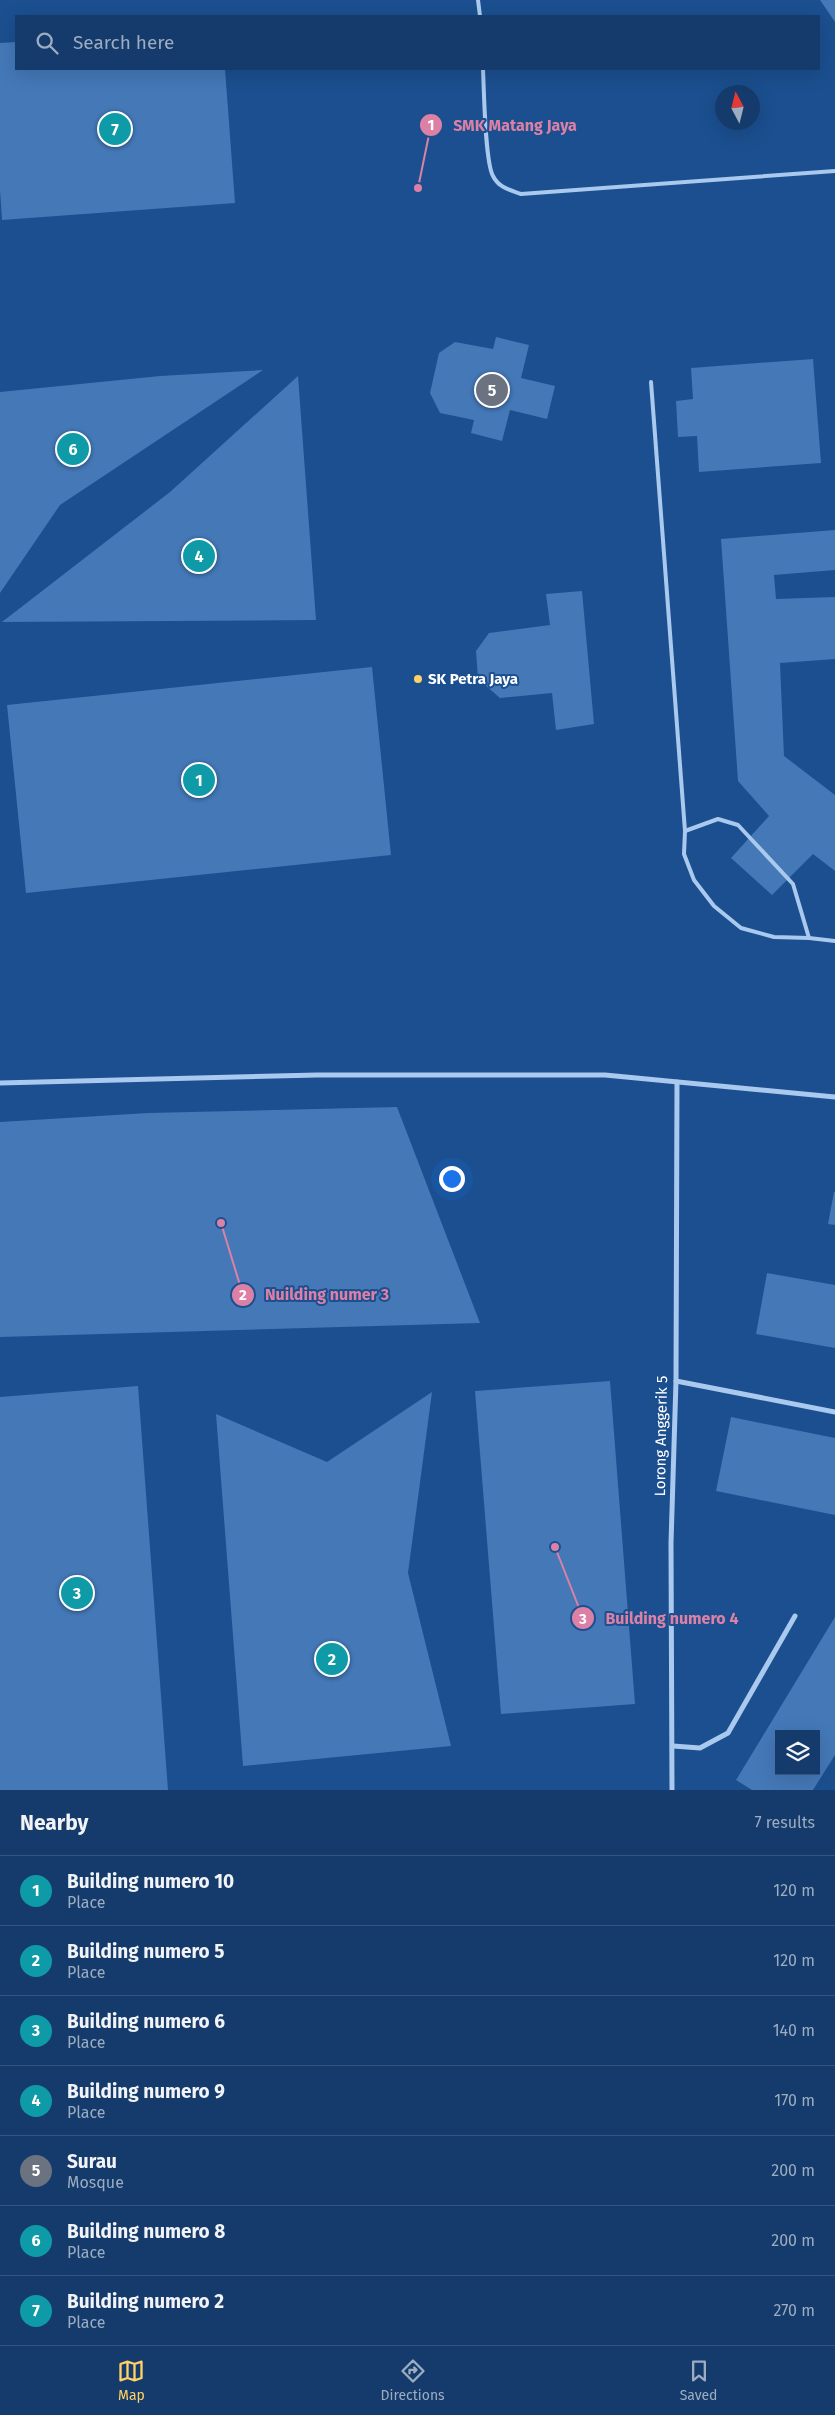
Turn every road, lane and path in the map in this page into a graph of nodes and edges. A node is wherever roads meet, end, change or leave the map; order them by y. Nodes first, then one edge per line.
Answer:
1 (478, 0) edge
2 (480, 15) edge
3 (483, 70) edge
4 (835, 171) edge
5 (651, 382) dead end
6 (685, 831) junction
7 (809, 938) junction
8 (835, 941) edge
9 (677, 1082) junction
10 (0, 1083) edge
11 (835, 1097) edge
12 (676, 1381) junction
13 (835, 1412) edge
14 (795, 1616) dead end
15 (673, 1746) junction
16 (672, 1790) edge

1 - 2 lane
3 - 4 lane
5 - 6 lane
6 - 7 lane
6 - 7 lane
7 - 8 lane
9 - 10 street
9 - 11 street
9 - 12 street, Lorong Anggerik 5
12 - 13 street
12 - 15 street, Lorong Anggerik 5
14 - 15 street
15 - 16 street, Lorong Anggerik 5

